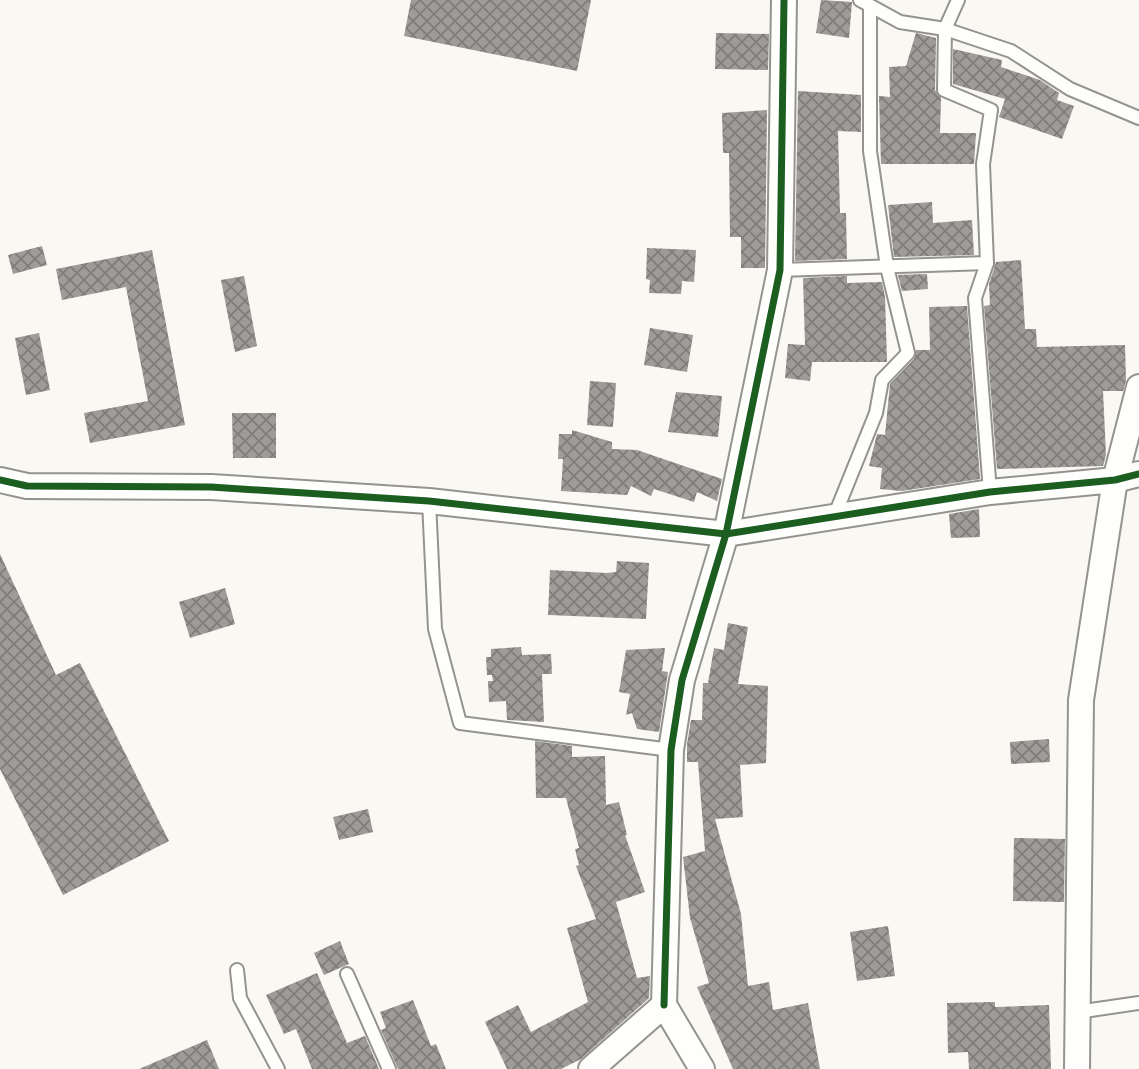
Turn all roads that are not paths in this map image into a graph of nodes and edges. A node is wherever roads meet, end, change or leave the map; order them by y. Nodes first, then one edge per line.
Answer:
1 (784, 0) edge
2 (958, 0) edge
3 (865, 3) edge
4 (945, 29) junction
5 (1139, 118) edge
6 (987, 262) junction
7 (887, 267) junction
8 (780, 270) junction
9 (1139, 387) edge
10 (1139, 474) edge
11 (0, 475) edge
12 (0, 480) edge
13 (1115, 480) junction
14 (990, 492) junction
15 (429, 501) junction
16 (834, 517) junction
17 (726, 534) junction
18 (671, 750) junction
19 (237, 970) dead end
20 (347, 974) dead end
21 (1139, 1003) edge
22 (664, 1005) junction
23 (1077, 1012) junction
24 (278, 1069) edge
25 (389, 1069) edge
26 (590, 1069) edge
27 (702, 1069) edge
28 (1077, 1069) edge

1 - 8 street
2 - 4 lane
3 - 4 lane
3 - 7 lane
4 - 5 lane
4 - 6 lane
6 - 7 lane
6 - 14 lane
7 - 8 lane
7 - 16 lane
8 - 17 street
9 - 13 street
10 - 13 street
11 - 12 lane
12 - 15 street
13 - 14 street
13 - 23 street
14 - 16 street
15 - 17 street
15 - 18 lane
16 - 17 street
17 - 18 street
18 - 22 street
19 - 24 lane
20 - 25 lane
21 - 23 lane
22 - 26 street
22 - 27 street
23 - 28 street

